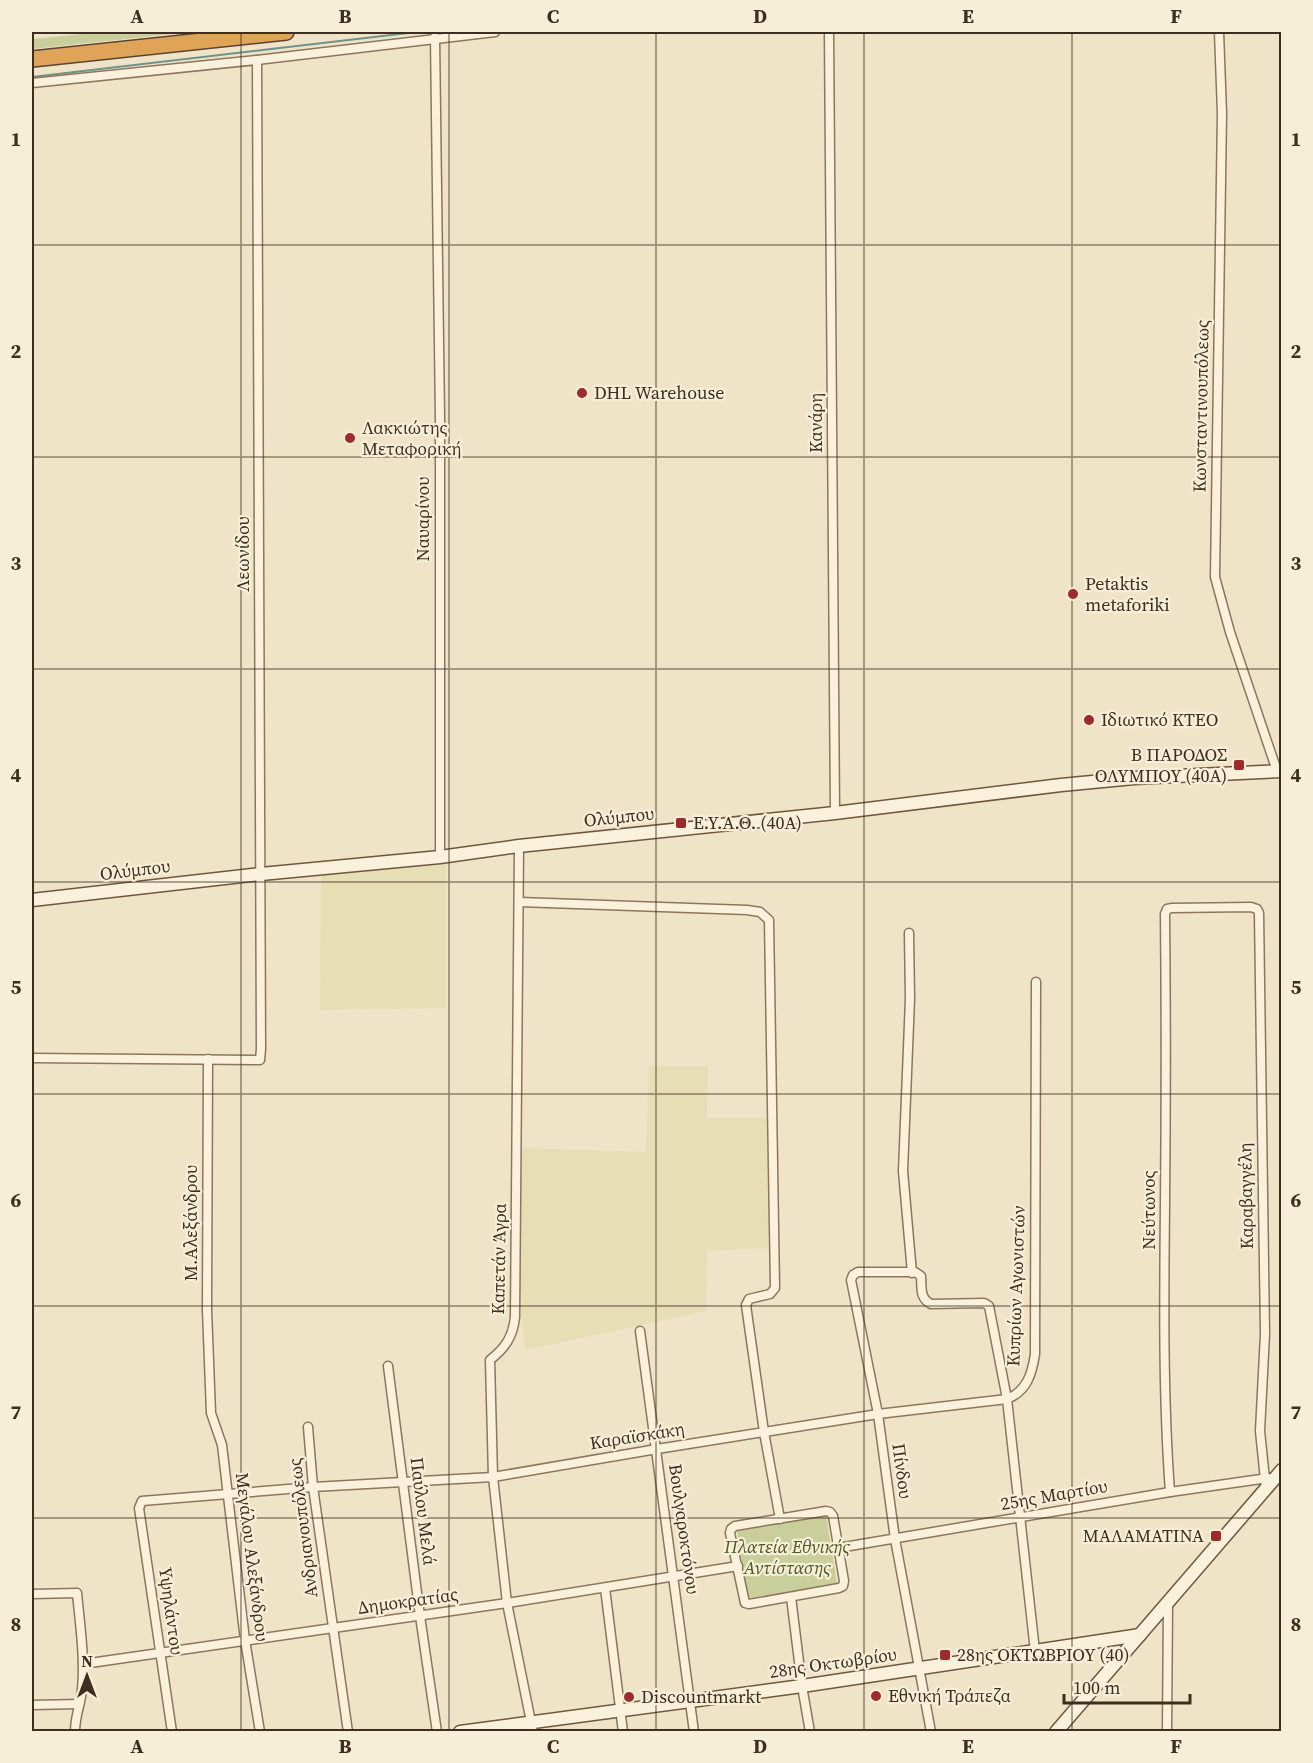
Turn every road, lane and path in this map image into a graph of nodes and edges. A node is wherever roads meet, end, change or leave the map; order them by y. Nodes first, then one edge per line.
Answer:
1 (286, 32) edge
2 (495, 32) edge
3 (829, 32) edge
4 (1219, 32) edge
5 (435, 37) junction
6 (32, 59) edge
7 (257, 60) junction
8 (32, 82) edge
9 (1279, 771) edge
10 (835, 813) junction
11 (519, 846) junction
12 (440, 857) junction
13 (261, 874) junction
14 (32, 900) edge
15 (519, 902) junction
16 (1165, 928) joint
17 (909, 933) dead end
18 (1036, 982) dead end
19 (32, 1058) edge
20 (208, 1059) junction
21 (912, 1273) junction
22 (640, 1331) dead end
23 (388, 1366) dead end
24 (210, 1387) joint
25 (1007, 1399) junction
26 (878, 1414) junction
27 (308, 1427) dead end
28 (764, 1432) junction
29 (657, 1449) junction
30 (493, 1477) junction
31 (1272, 1479) edge
32 (403, 1483) junction
33 (313, 1487) junction
34 (1170, 1492) junction
35 (227, 1494) junction
36 (148, 1500) joint
37 (1019, 1517) junction
38 (780, 1519) junction
39 (895, 1539) junction
40 (838, 1548) junction
41 (738, 1566) junction
42 (674, 1576) junction
43 (605, 1588) junction
44 (32, 1594) edge
45 (791, 1597) junction
46 (507, 1603) junction
47 (1168, 1603) junction
48 (420, 1616) junction
49 (332, 1628) junction
50 (1140, 1635) junction
51 (245, 1640) junction
52 (1035, 1651) junction
53 (160, 1652) junction
54 (83, 1664) junction
55 (918, 1668) junction
56 (801, 1686) junction
57 (690, 1701) junction
58 (78, 1704) junction
59 (32, 1705) edge
60 (621, 1710) junction
61 (532, 1726) edge
62 (75, 1731) edge
63 (172, 1731) edge
64 (260, 1731) edge
65 (348, 1731) edge
66 (437, 1731) edge
67 (460, 1731) edge
68 (623, 1731) edge
69 (694, 1731) edge
70 (810, 1731) edge
71 (931, 1731) edge
72 (1056, 1731) edge
73 (1167, 1731) edge

1 - 6 highway
2 - 5 street
3 - 10 street, Κανάρη
4 - 9 street, Κωνσταντινουπόλεως
5 - 7 street
5 - 12 street, Ναυαρίνου
7 - 8 street
7 - 13 street, Λεωνίδου
9 - 10 street, Ολύμπου
10 - 11 street, Ολύμπου
11 - 12 street, Ολύμπου
11 - 15 street, Καπετάν Άγρα
12 - 13 street, Ολύμπου
13 - 14 street, Ολύμπου
13 - 20 street, Λεωνίδου
15 - 28 street
15 - 30 street, Καπετάν Άγρα
16 - 31 street, Καραβαγγέλη
16 - 34 street, Νεύτωνος
17 - 21 street
18 - 25 street, Κυπρίων Αγωνιστών
19 - 20 street
20 - 24 street, Μ.Αλεξάνδρου
21 - 25 street
21 - 26 street, Πίνδου
22 - 29 street, Βουλγαροκτόνου
23 - 32 street, Παύλου Μελά
24 - 35 street, Μεγάλου Αλεξάνδρου
25 - 26 street, Καραϊσκάκη
25 - 37 street
26 - 28 street, Καραϊσκάκη
26 - 39 street, Πίνδου
27 - 33 street, Ανδριανουπόλεως
28 - 29 street, Καραϊσκάκη
28 - 38 street
29 - 30 street, Καραϊσκάκη
29 - 42 street, Βουλγαροκτόνου
30 - 32 street, Καραϊσκάκη
30 - 46 street, Καπετάν Άγρα
31 - 34 street, 25ης Μαρτίου
31 - 47 street
32 - 33 street, Καραϊσκάκη
32 - 48 street, Παύλου Μελά
33 - 35 street, Καραϊσκάκη
33 - 49 street, Ανδριανουπόλεως
34 - 37 street, 25ης Μαρτίου
35 - 36 street, Καραϊσκάκη
35 - 51 street, Μεγάλου Αλεξάνδρου
36 - 53 street, Υψηλάντου
37 - 39 street, 25ης Μαρτίου
37 - 52 street
38 - 40 street
38 - 41 street
39 - 40 street, 25ης Μαρτίου
39 - 55 street, Πίνδου
40 - 45 street
41 - 42 street, Δημοκρατίας
41 - 45 street
42 - 43 street, Δημοκρατίας
42 - 57 street, Βουλγαροκτόνου
43 - 46 street, Δημοκρατίας
43 - 60 street
44 - 54 street
45 - 56 street
46 - 48 street, Δημοκρατίας
46 - 61 street, Καπετάν Άγρα
47 - 50 street
47 - 73 street
48 - 49 street, Δημοκρατίας
48 - 66 street, Παύλου Μελά
49 - 51 street, Δημοκρατίας
49 - 65 street, Ανδριανουπόλεως
50 - 52 street, 28ης Οκτωβρίου
50 - 72 street
51 - 53 street, Δημοκρατίας
51 - 64 street, Μεγάλου Αλεξάνδρου
52 - 55 street, 28ης Οκτωβρίου
53 - 54 street, Δημοκρατίας
53 - 63 street, Υψηλάντου
54 - 58 street
55 - 56 street, 28ης Οκτωβρίου
55 - 71 street, Πίνδου
56 - 57 street, 28ης Οκτωβρίου
56 - 70 street
57 - 60 street, 28ης Οκτωβρίου
57 - 69 street, Βουλγαροκτόνου
58 - 59 street
58 - 62 street
60 - 61 street, 28ης Οκτωβρίου
60 - 68 street
61 - 67 street, 28ης Οκτωβρίου

